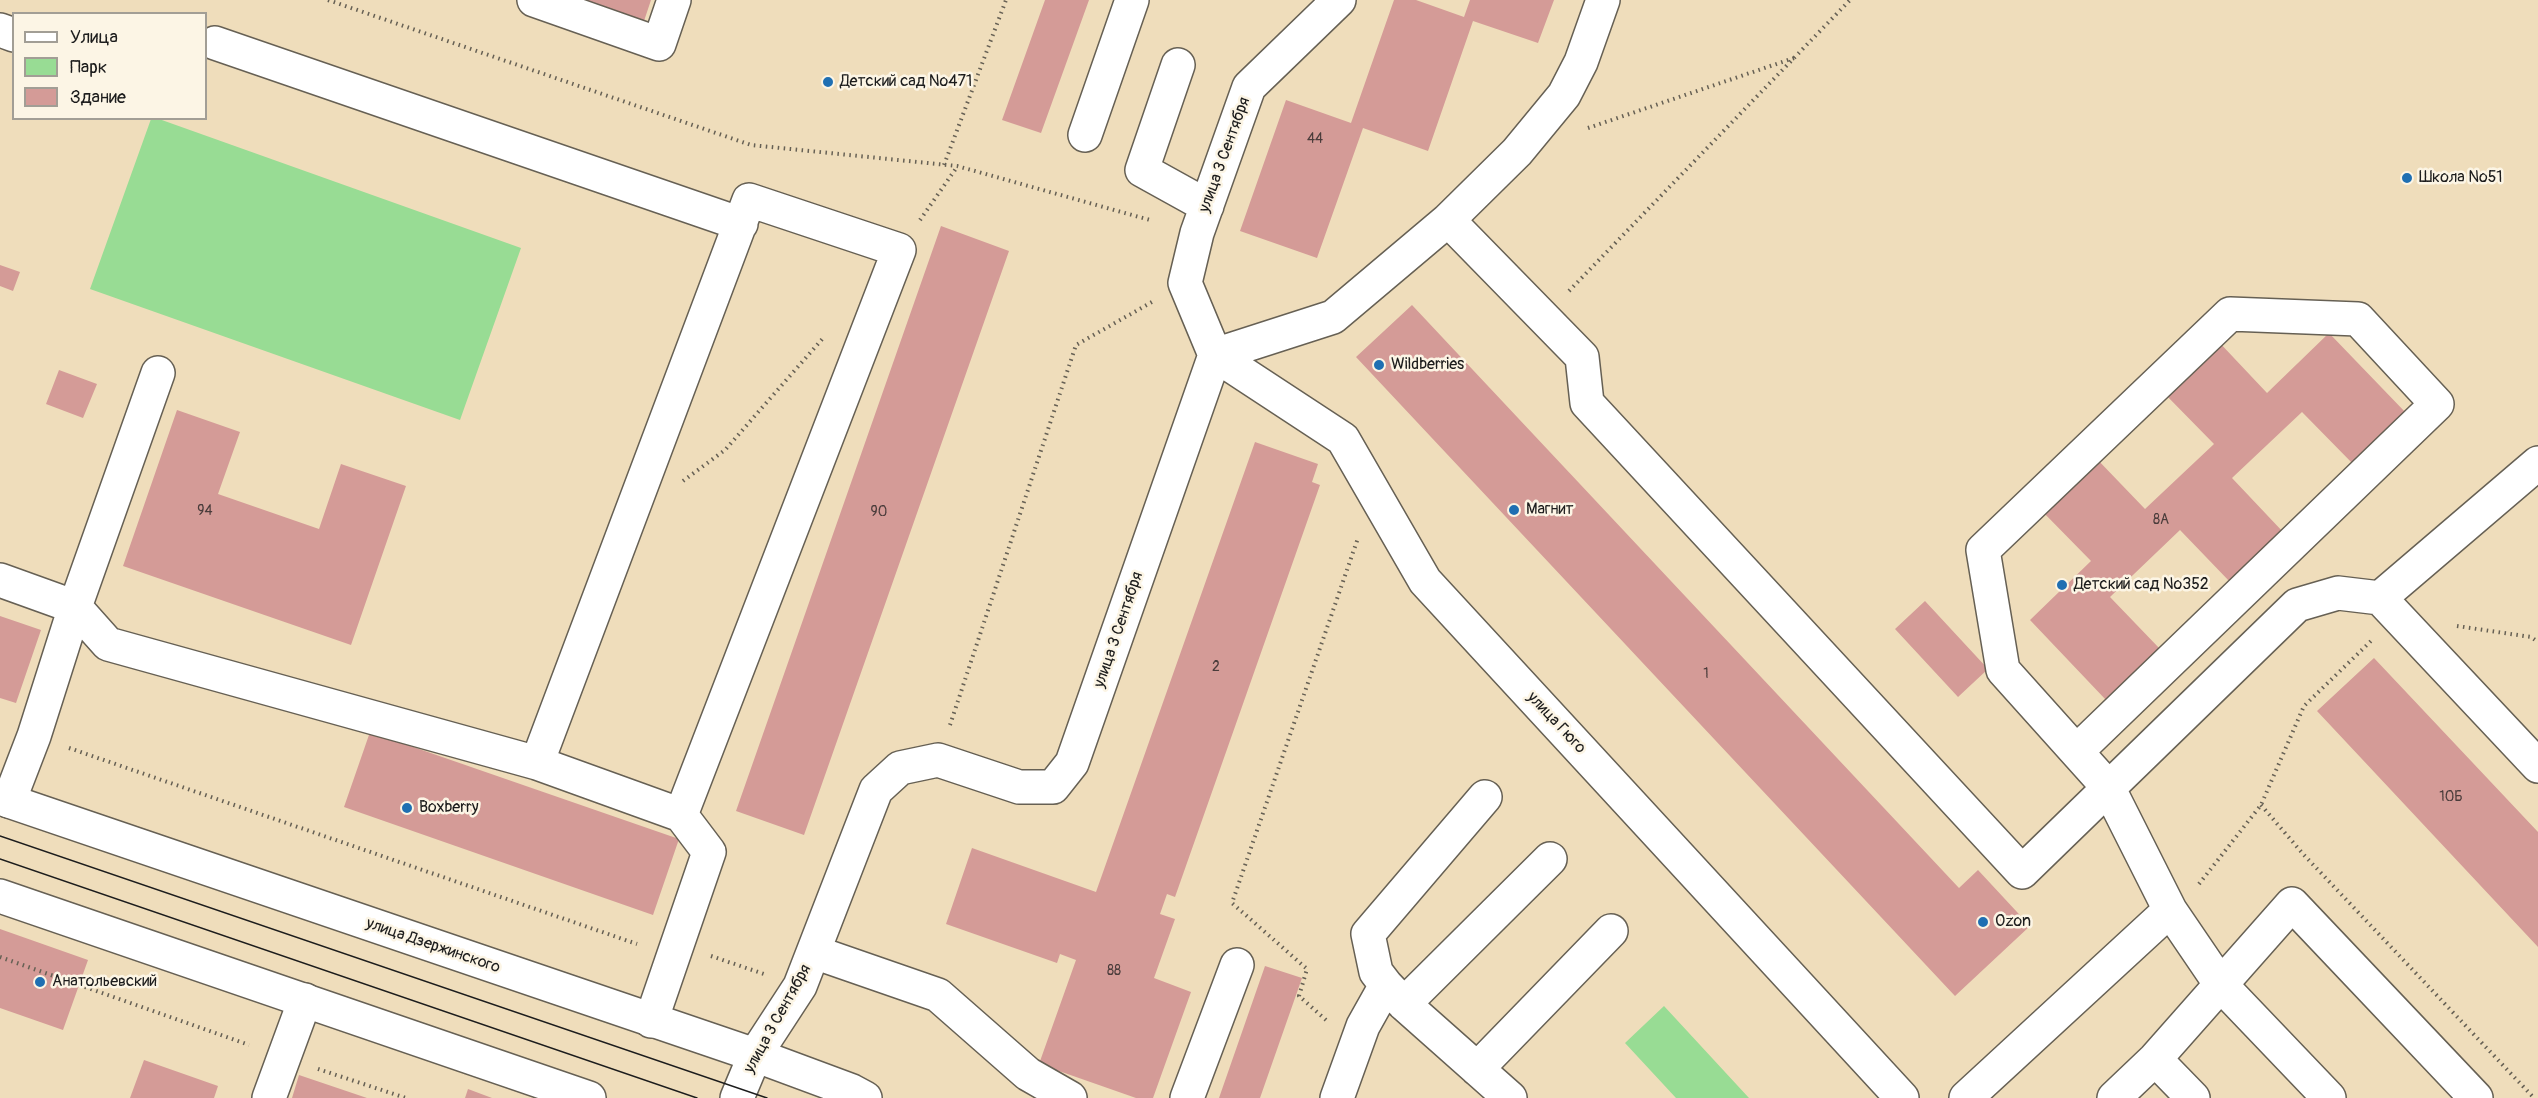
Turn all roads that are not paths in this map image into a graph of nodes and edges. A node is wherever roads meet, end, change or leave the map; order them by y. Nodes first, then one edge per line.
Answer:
1 (534, 0) edge
2 (674, 0) edge
3 (1132, 0) edge
4 (1339, 0) edge
5 (1603, 0) edge
6 (214, 43) dead end
7 (1178, 65) dead end
8 (1085, 135) dead end
9 (1202, 219) junction
10 (1448, 220) junction
11 (741, 224) junction
12 (1215, 356) junction
13 (158, 373) dead end
14 (2538, 463) edge
15 (0, 580) edge
16 (75, 607) junction
17 (2389, 607) junction
18 (2077, 751) junction
19 (537, 762) junction
20 (2538, 766) edge
21 (2108, 787) junction
22 (1485, 797) dead end
23 (4, 800) edge
24 (681, 815) junction
25 (1550, 860) dead end
26 (0, 896) edge
27 (2170, 910) junction
28 (1611, 931) dead end
29 (814, 952) junction
30 (1237, 965) dead end
31 (2221, 985) junction
32 (1395, 994) junction
33 (305, 1000) junction
34 (651, 1020) junction
35 (755, 1055) junction
36 (2155, 1059) junction
37 (1477, 1069) junction
38 (269, 1098) edge
39 (589, 1098) edge
40 (737, 1098) edge
41 (865, 1098) edge
42 (1070, 1098) edge
43 (1187, 1098) edge
44 (1337, 1098) edge
45 (1510, 1098) edge
46 (1902, 1098) edge
47 (1966, 1098) edge
48 (2115, 1098) edge
49 (2193, 1098) edge
50 (2329, 1098) edge
51 (2476, 1098) edge

1 - 2 street
3 - 8 street
4 - 9 street, улица 3 Сентября
5 - 10 street
6 - 11 street
7 - 9 street
9 - 12 street, улица 3 Сентября
10 - 12 street
10 - 21 street
11 - 19 street
11 - 24 street
12 - 29 street, улица 3 Сентября
12 - 46 street, улица Гюго
13 - 16 street
14 - 17 street
15 - 16 street
16 - 19 street
16 - 23 street
17 - 20 street
17 - 21 street
18 - 18 street
18 - 21 street
19 - 24 street
21 - 27 street
22 - 32 street
23 - 34 street, улица Дзержинского
24 - 34 street
25 - 32 street
26 - 33 street
27 - 31 street
27 - 47 street
28 - 37 street
29 - 35 street, улица 3 Сентября
29 - 42 street
30 - 43 street
31 - 36 street
31 - 50 street
31 - 51 street
32 - 37 street
32 - 44 street
33 - 38 street
33 - 39 street
34 - 35 street, улица Дзержинского
35 - 40 street, улица 3 Сентября
35 - 41 street, улица Дзержинского
36 - 48 street
36 - 49 street
37 - 45 street

